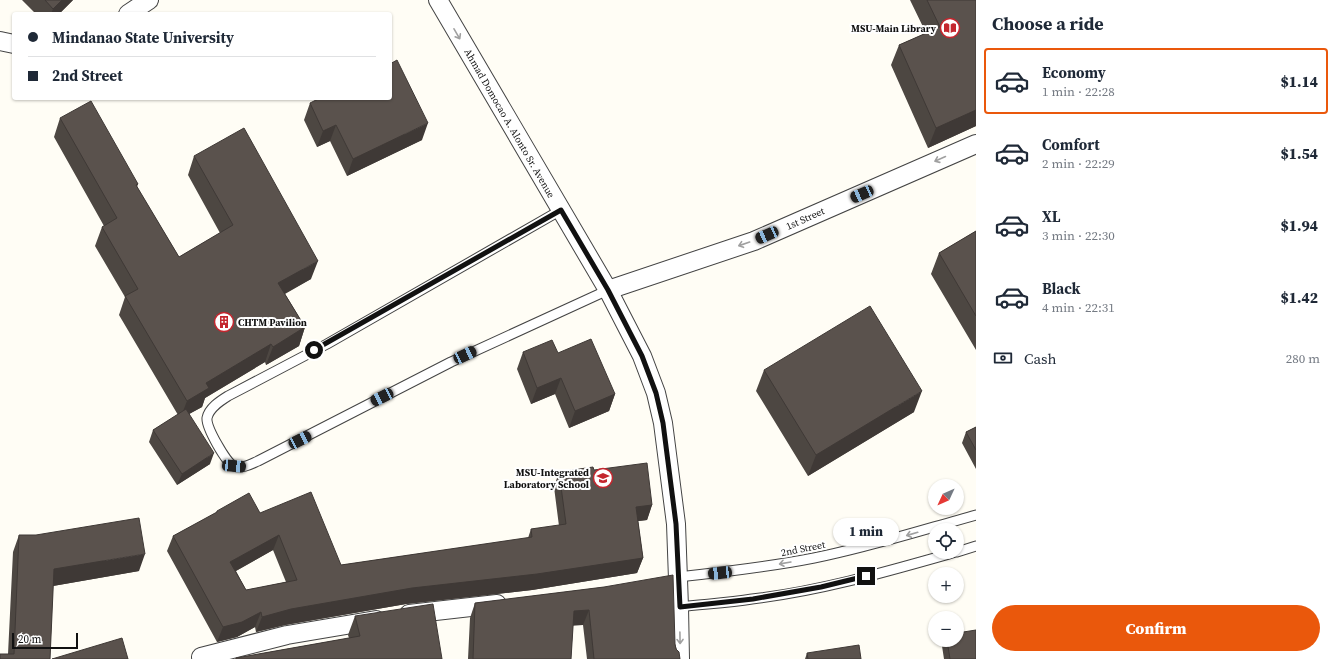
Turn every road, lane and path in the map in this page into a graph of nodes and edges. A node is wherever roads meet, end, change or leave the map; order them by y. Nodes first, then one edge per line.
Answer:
1 (149, 0) edge
2 (438, 0) edge
3 (131, 12) edge
4 (0, 41) edge
5 (12, 44) edge
6 (976, 144) edge
7 (561, 210) junction
8 (608, 290) junction
9 (976, 515) edge
10 (976, 546) edge
11 (964, 550) edge
12 (932, 559) edge
13 (671, 578) junction
14 (510, 602) edge
15 (680, 607) junction
16 (201, 657) dead end
17 (680, 659) edge

1 - 3 street
2 -> 7 street, Ahmad Domocao A. Alonto Sr. Avenue
4 - 5 street
6 -> 8 street, 1st Street
7 - 8 street, Ahmad Domocao A. Alonto Sr. Avenue
7 - 8 lane
8 - 13 street, Ahmad Domocao A. Alonto Sr. Avenue
9 -> 13 lane, 2nd Street
10 - 11 lane
12 - 15 lane
13 - 15 street, Ahmad Domocao A. Alonto Sr. Avenue
14 - 16 street
15 -> 17 street, Ahmad Domocao A. Alonto Sr. Avenue

